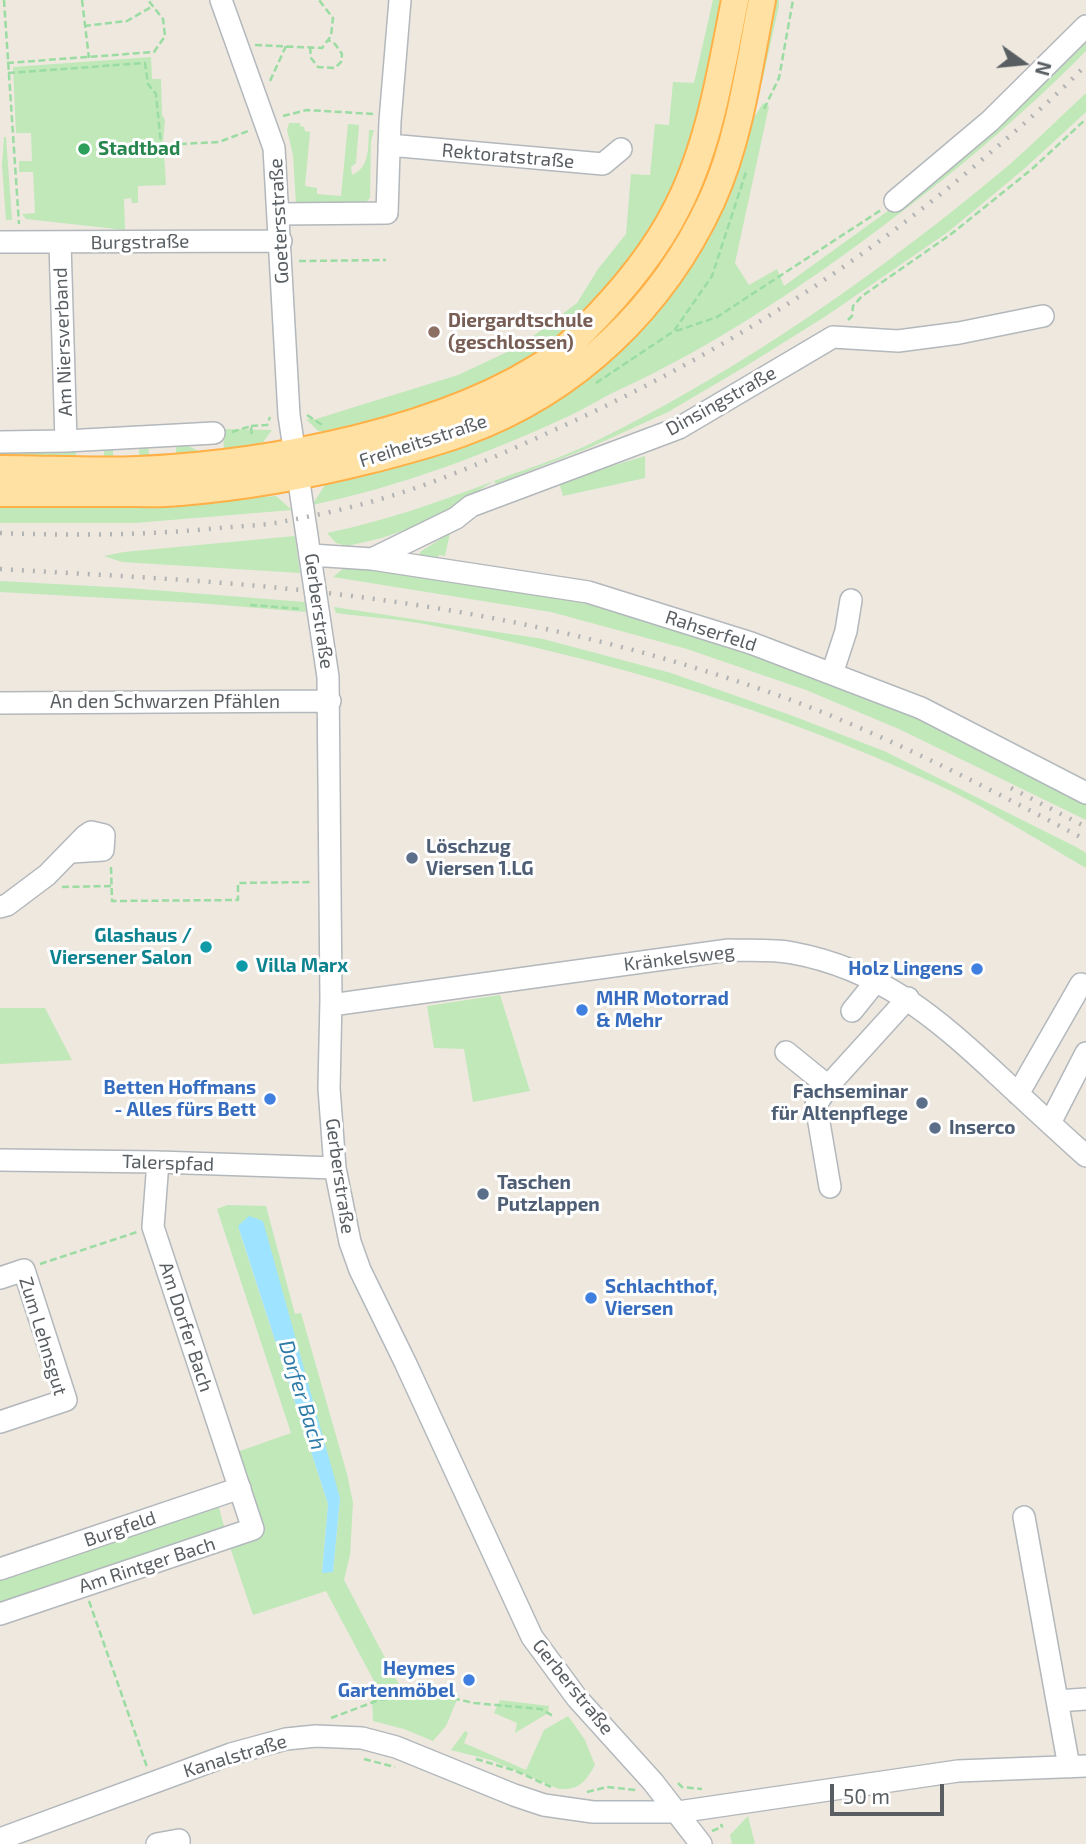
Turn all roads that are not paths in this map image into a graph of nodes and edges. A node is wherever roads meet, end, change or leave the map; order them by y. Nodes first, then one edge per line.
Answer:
1 (221, 0) edge
2 (400, 0) edge
3 (735, 0) edge
4 (762, 0) edge
5 (1086, 26) edge
6 (389, 145) junction
7 (621, 149) dead end
8 (895, 201) road end
9 (279, 214) junction
10 (281, 241) junction
11 (10, 242) edge
12 (60, 243) junction
13 (1043, 316) dead end
14 (214, 433) road end
15 (0, 442) edge
16 (66, 442) junction
17 (295, 464) junction
18 (0, 469) edge
19 (0, 493) edge
20 (311, 555) junction
21 (372, 559) junction
22 (851, 600) dead end
23 (832, 674) junction
24 (330, 701) junction
25 (0, 703) edge
26 (1086, 793) edge
27 (104, 846) road end
28 (0, 907) edge
29 (877, 980) junction
30 (1081, 984) dead end
31 (908, 998) junction
32 (331, 1005) junction
33 (852, 1011) dead end
34 (786, 1052) dead end
35 (1086, 1053) edge
36 (828, 1087) junction
37 (1018, 1094) junction
38 (1050, 1123) junction
39 (1086, 1157) edge
40 (0, 1160) edge
41 (158, 1162) junction
42 (335, 1168) junction
43 (830, 1187) dead end
44 (0, 1278) edge
45 (0, 1422) edge
46 (240, 1488) junction
47 (1024, 1517) dead end
48 (0, 1569) edge
49 (0, 1614) edge
50 (1086, 1699) edge
51 (1057, 1700) junction
52 (1077, 1766) edge
53 (678, 1812) junction
54 (0, 1839) edge
55 (157, 1844) edge
56 (179, 1844) edge
57 (701, 1844) edge

1 - 9 street, Goetersstraße
2 - 6 street
3 - 17 main road, Freiheitsstraße
4 - 17 main road, Freiheitsstraße
5 - 8 street
6 - 7 street, Rektoratstraße
6 - 9 street
9 - 10 street, Goetersstraße
10 - 12 street, Burgstraße
10 - 17 street, Goetersstraße
11 - 12 street, Burgstraße
12 - 16 street, Am Niersverband
13 - 21 street, Dinsingstraße
14 - 16 street
15 - 16 street
17 - 18 main road, Freiheitsstraße
17 - 19 main road, Freiheitsstraße
17 - 20 street, Gerberstraße
20 - 21 street, Rahserfeld
20 - 24 street, Gerberstraße
21 - 23 street, Rahserfeld
22 - 23 street
23 - 26 street, Rahserfeld
24 - 25 street, An den Schwarzen Pfählen
24 - 32 street, Gerberstraße
27 - 28 street
29 - 31 street, Kränkelsweg
29 - 32 street, Kränkelsweg
29 - 33 street
30 - 37 street
31 - 36 street
31 - 37 street, Kränkelsweg
32 - 42 street, Gerberstraße
34 - 36 street
35 - 38 street
36 - 43 street
37 - 38 street, Kränkelsweg
38 - 39 street, Kränkelsweg
40 - 41 street, Talerspfad
41 - 42 street, Talerspfad
41 - 46 street, Am Dorfer Bach
42 - 53 street, Gerberstraße
44 - 45 street, Zum Lehnsgut
46 - 48 street, Burgfeld
46 - 49 street, Am Rintger Bach
47 - 51 street
50 - 51 street
51 - 52 street
52 - 53 street, Kanalstraße
53 - 54 street, Kanalstraße
53 - 57 street, Gerberstraße
55 - 56 street

